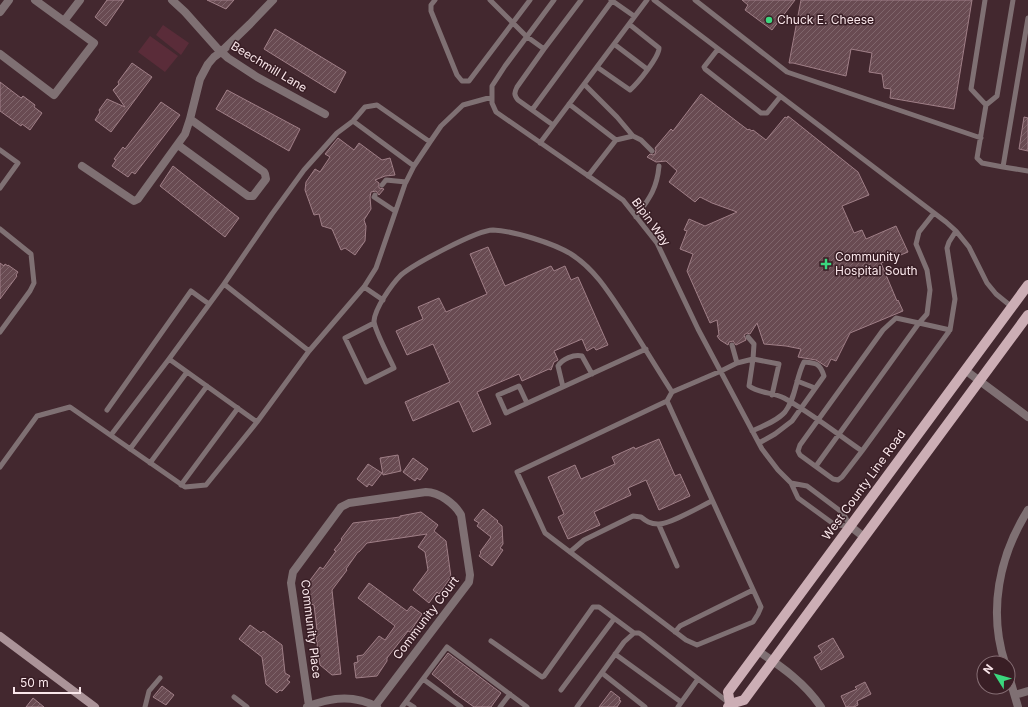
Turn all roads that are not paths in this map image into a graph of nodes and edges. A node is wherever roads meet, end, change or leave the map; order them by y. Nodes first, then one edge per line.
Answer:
1 (9, 0) edge
2 (36, 0) edge
3 (80, 0) edge
4 (172, 0) edge
5 (273, 0) edge
6 (435, 0) edge
7 (490, 0) edge
8 (530, 0) edge
9 (554, 0) edge
10 (581, 0) edge
11 (612, 0) edge
12 (647, 0) edge
13 (654, 0) edge
14 (695, 0) edge
15 (984, 0) edge
16 (1013, 0) edge
17 (0, 12) edge
18 (634, 16) junction
19 (1028, 18) edge
20 (64, 21) junction
21 (513, 23) junction
22 (628, 24) junction
23 (526, 36) junction
24 (614, 44) junction
25 (1026, 45) edge
26 (544, 49) junction
27 (718, 49) junction
28 (221, 52) junction
29 (0, 54) edge
30 (597, 67) junction
31 (647, 69) junction
32 (584, 84) junction
33 (492, 97) junction
34 (780, 97) junction
35 (569, 104) junction
36 (986, 105) junction
37 (532, 110) junction
38 (325, 114) dead end
39 (190, 119) junction
40 (352, 120) junction
41 (553, 126) junction
42 (633, 136) junction
43 (981, 138) junction
44 (616, 140) junction
45 (430, 142) junction
46 (540, 143) junction
47 (178, 145) junction
48 (0, 150) edge
49 (652, 150) dead end
50 (82, 166) dead end
51 (414, 166) junction
52 (659, 166) dead end
53 (1003, 167) junction
54 (1028, 171) edge
55 (588, 176) junction
56 (406, 182) junction
57 (382, 185) dead end
58 (0, 188) edge
59 (375, 195) dead end
60 (395, 212) junction
61 (934, 213) junction
62 (636, 217) junction
63 (0, 229) edge
64 (956, 231) junction
65 (224, 284) junction
66 (1028, 285) edge
67 (364, 287) junction
68 (383, 300) junction
69 (209, 304) junction
70 (1012, 307) junction
71 (1028, 315) edge
72 (374, 323) junction
73 (919, 323) junction
74 (950, 330) junction
75 (0, 332) edge
76 (748, 337) dead end
77 (732, 346) dead end
78 (646, 349) junction
79 (310, 351) junction
80 (753, 358) junction
81 (169, 359) junction
82 (737, 363) junction
83 (965, 370) junction
84 (721, 371) junction
85 (187, 372) junction
86 (592, 374) junction
87 (797, 381) junction
88 (980, 381) junction
89 (207, 386) junction
90 (563, 387) junction
91 (816, 388) junction
92 (672, 392) junction
93 (772, 395) junction
94 (667, 401) junction
95 (790, 402) junction
96 (527, 403) junction
97 (238, 408) junction
98 (801, 409) junction
99 (107, 410) dead end
100 (1028, 417) edge
101 (818, 420) junction
102 (257, 422) junction
103 (752, 431) junction
104 (111, 435) junction
105 (839, 435) junction
106 (759, 442) junction
107 (130, 449) junction
108 (862, 451) junction
109 (150, 463) junction
110 (816, 466) junction
111 (0, 467) edge
112 (791, 483) junction
113 (181, 485) junction
114 (712, 500) junction
115 (1028, 510) edge
116 (460, 513) joint
117 (659, 525) junction
118 (850, 526) junction
119 (864, 537) junction
120 (570, 552) junction
121 (677, 566) dead end
122 (753, 590) junction
123 (614, 619) junction
124 (675, 632) junction
125 (634, 633) junction
126 (0, 636) edge
127 (491, 641) dead end
128 (758, 651) junction
129 (616, 654) junction
130 (1002, 655) edge
131 (772, 661) junction
132 (602, 673) junction
133 (160, 678) dead end
134 (698, 678) junction
135 (423, 680) junction
136 (561, 690) dead end
137 (1028, 691) edge
138 (510, 694) junction
139 (1016, 694) edge
140 (1015, 695) edge
141 (234, 697) dead end
142 (406, 702) junction
143 (679, 705) edge
144 (729, 705) edge
145 (376, 706) edge
146 (95, 707) edge
147 (145, 707) edge
148 (247, 707) edge
149 (308, 707) edge
150 (402, 707) edge
151 (414, 707) edge
152 (461, 707) edge
153 (500, 707) edge
154 (527, 707) edge
155 (577, 707) edge
156 (645, 707) edge
157 (821, 707) edge
158 (1018, 707) edge

1 - 17 street
2 - 20 street
3 - 20 street
4 - 28 street, Beechmill Lane
5 - 28 street
6 - 21 lane
7 - 21 lane
8 - 21 lane
9 - 23 lane
10 - 26 lane
11 - 18 lane
11 - 37 lane
12 - 18 lane
13 - 27 lane
14 - 43 lane
15 - 36 lane
16 - 36 lane
18 - 22 lane
19 - 25 lane
20 - 29 street
21 - 23 lane
22 - 24 lane
22 - 31 lane
23 - 26 lane
23 - 33 lane
24 - 30 lane
24 - 31 lane
25 - 53 lane
26 - 37 lane
27 - 34 lane
27 - 34 lane
28 - 38 street, Beechmill Lane
28 - 39 street
30 - 31 lane
30 - 32 lane
32 - 35 lane
32 - 42 lane
33 - 45 lane
33 - 46 lane, Bipin Way
34 - 61 lane
35 - 41 lane
35 - 44 lane
36 - 43 lane
37 - 41 lane
39 - 47 street
39 - 47 street
40 - 45 lane
40 - 51 lane
40 - 65 lane
41 - 46 lane
42 - 44 lane
42 - 49 lane
43 - 53 lane
44 - 55 lane
45 - 51 lane
46 - 55 lane, Bipin Way
47 - 50 street
48 - 58 lane
51 - 56 lane
52 - 62 lane
53 - 54 lane
55 - 62 lane, Bipin Way
56 - 57 lane
56 - 60 lane
59 - 60 lane
60 - 67 lane
61 - 64 lane
61 - 73 lane
62 - 84 lane, Bipin Way
63 - 75 lane
64 - 70 lane
64 - 74 lane
65 - 69 lane
65 - 79 lane
66 - 70 main road, West County Line Road
67 - 68 lane
67 - 79 lane
68 - 72 lane
68 - 78 lane
69 - 81 lane
69 - 99 lane
70 - 83 main road, West County Line Road
71 - 88 main road
72 - 72 lane
73 - 74 lane
73 - 101 lane
73 - 105 lane
74 - 108 lane
76 - 80 lane
77 - 82 lane
78 - 86 lane
78 - 92 lane
79 - 102 lane
80 - 82 lane
80 - 93 lane
80 - 93 lane
81 - 85 lane
81 - 104 lane
82 - 84 lane
83 - 88 street
83 - 118 main road, West County Line Road
84 - 92 lane
84 - 103 lane, Bipin Way
85 - 89 lane
85 - 107 lane
86 - 90 lane
86 - 90 lane
87 - 91 lane
87 - 91 lane
87 - 95 lane
88 - 100 street
88 - 119 main road
89 - 97 lane
89 - 109 lane
90 - 96 lane
91 - 98 lane
92 - 94 lane
93 - 95 lane
94 - 114 lane
94 - 120 lane
95 - 98 lane
95 - 103 lane
96 - 96 lane
97 - 102 lane
97 - 113 lane
98 - 101 lane
98 - 106 lane
101 - 105 lane
101 - 110 lane
102 - 113 lane
103 - 106 lane, Bipin Way
104 - 107 lane
104 - 111 lane
105 - 108 lane
105 - 110 lane
106 - 112 lane, Bipin Way
107 - 109 lane
108 - 110 lane
109 - 113 lane
112 - 118 lane
112 - 118 lane, Bipin Way
114 - 117 lane
114 - 122 lane
115 - 130 street
116 - 145 street, Community Court
116 - 149 street, Community Place
117 - 120 lane
117 - 121 lane
118 - 119 street
118 - 128 main road, West County Line Road
119 - 131 main road
120 - 124 lane
122 - 124 lane
122 - 124 lane
123 - 125 lane
123 - 127 lane
123 - 136 lane
125 - 129 lane
125 - 134 lane
126 - 146 street
128 - 131 street
128 - 144 main road, West County Line Road
129 - 132 lane
129 - 143 lane
131 - 144 main road
131 - 157 street
132 - 155 lane
132 - 156 lane
133 - 147 lane
134 - 143 lane
134 - 144 lane
135 - 138 lane
135 - 142 lane
135 - 152 lane
137 - 139 street
138 - 153 lane
138 - 154 lane
140 - 158 street
141 - 148 lane
142 - 150 lane
142 - 151 lane
145 - 149 street

